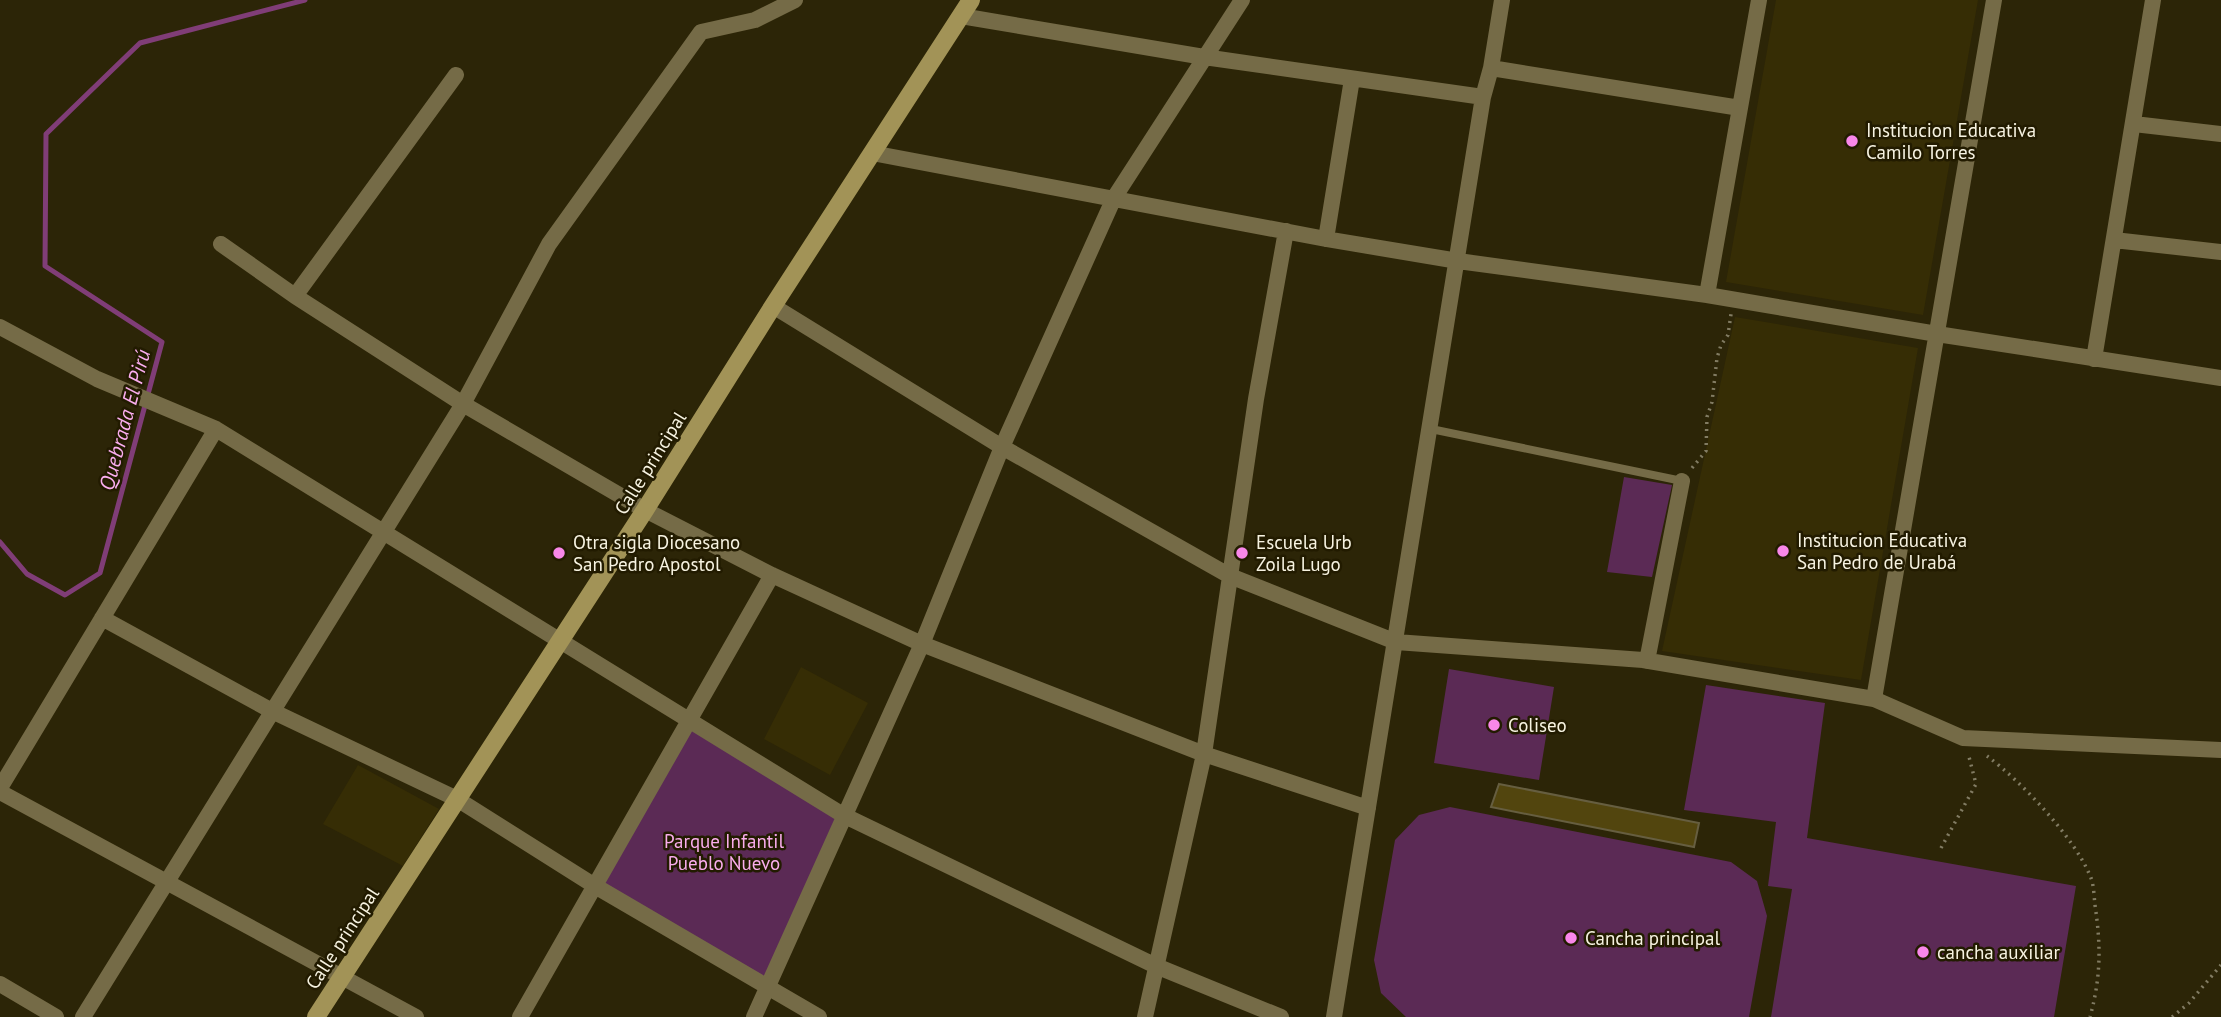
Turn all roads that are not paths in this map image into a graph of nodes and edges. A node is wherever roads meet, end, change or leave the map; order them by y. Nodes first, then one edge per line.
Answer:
1 (795, 0) edge
2 (971, 0) edge
3 (1242, 0) edge
4 (1502, 0) edge
5 (1759, 0) edge
6 (1994, 0) edge
7 (2153, 0) edge
8 (961, 16) junction
9 (1204, 57) junction
10 (1491, 68) junction
11 (456, 75) dead end
12 (1352, 79) junction
13 (1483, 97) junction
14 (1740, 108) junction
15 (2134, 124) junction
16 (2221, 134) edge
17 (872, 153) junction
18 (1114, 198) junction
19 (1286, 231) junction
20 (1326, 239) junction
21 (2114, 240) junction
22 (220, 244) dead end
23 (2221, 252) edge
24 (1458, 261) junction
25 (1707, 295) junction
26 (295, 296) junction
27 (773, 306) junction
28 (0, 327) edge
29 (1937, 334) junction
30 (2094, 359) junction
31 (2221, 379) edge
32 (463, 404) junction
33 (216, 429) junction
34 (1431, 429) junction
35 (1002, 447) junction
36 (1682, 481) joint
37 (646, 510) junction
38 (384, 531) junction
39 (772, 575) junction
40 (1230, 576) junction
41 (102, 618) junction
42 (561, 640) junction
43 (1396, 642) junction
44 (922, 644) junction
45 (1647, 661) junction
46 (1874, 699) junction
47 (272, 711) junction
48 (689, 720) junction
49 (2221, 750) edge
50 (1204, 754) junction
51 (0, 790) edge
52 (457, 799) junction
53 (1368, 808) junction
54 (843, 815) junction
55 (167, 882) junction
56 (594, 886) junction
57 (1156, 966) junction
58 (342, 977) junction
59 (0, 985) edge
60 (768, 986) junction
61 (56, 1017) edge
62 (83, 1017) edge
63 (316, 1017) edge
64 (416, 1017) edge
65 (520, 1017) edge
66 (754, 1017) edge
67 (818, 1017) edge
68 (1145, 1017) edge
69 (1281, 1017) edge
70 (1334, 1017) edge

1 - 32 street
2 - 8 main road, Calle principal
3 - 9 street
4 - 10 street
5 - 14 street
6 - 29 street
7 - 15 street
8 - 9 street
8 - 17 main road, Calle principal
9 - 12 street
9 - 18 street
10 - 13 street
10 - 14 street
11 - 26 street
12 - 13 street
12 - 20 street
13 - 24 street
14 - 25 street
15 - 16 street
15 - 21 street
17 - 18 street
17 - 27 main road, Calle principal
18 - 19 street
18 - 35 street
19 - 20 street
19 - 40 street
20 - 24 street
21 - 23 street
21 - 30 street
22 - 26 street
24 - 25 street
24 - 34 street
25 - 29 street
26 - 32 street
27 - 35 street
27 - 37 main road, Calle principal
28 - 33 street
29 - 30 street
29 - 46 street
30 - 31 street
32 - 37 street
32 - 38 street
33 - 38 street
33 - 41 street
34 - 36 lane
34 - 43 street
35 - 40 street
35 - 44 street
36 - 45 street
37 - 39 street
37 - 42 main road, Calle principal
38 - 42 street
38 - 47 street
39 - 44 street
39 - 48 street
40 - 43 street
40 - 50 street
41 - 47 street
41 - 51 street
42 - 48 street
42 - 52 main road, Calle principal
43 - 45 street
43 - 53 street
44 - 50 street
44 - 54 street
45 - 46 street
46 - 49 street
47 - 52 street
47 - 55 street
48 - 54 street
48 - 56 street
50 - 53 street
50 - 57 street
51 - 55 street
52 - 56 street
52 - 58 main road, Calle principal
53 - 70 street
54 - 57 street
54 - 60 street
55 - 58 street
55 - 62 street
56 - 60 street
56 - 65 street
57 - 68 street
57 - 69 street
58 - 63 main road, Calle principal
58 - 64 street
59 - 61 street
60 - 66 street
60 - 67 street

